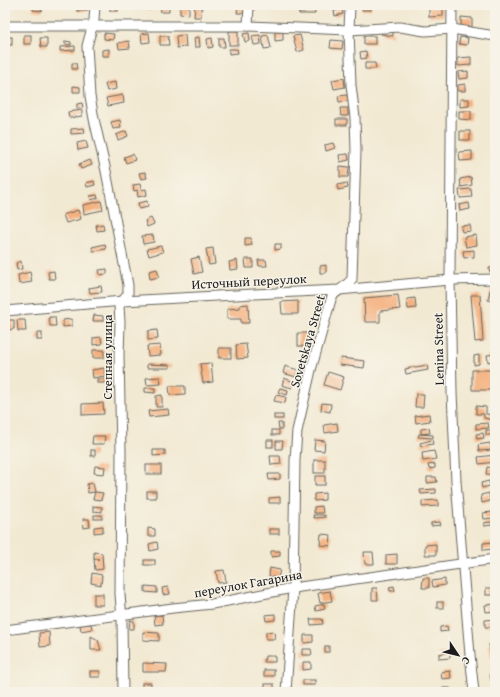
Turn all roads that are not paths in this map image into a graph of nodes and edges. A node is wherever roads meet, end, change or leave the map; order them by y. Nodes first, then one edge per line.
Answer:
1 (95, 5) edge
2 (249, 5) edge
3 (350, 5) edge
4 (452, 5) edge
5 (5, 26) edge
6 (248, 26) junction
7 (92, 27) junction
8 (452, 29) junction
9 (349, 30) junction
10 (495, 36) edge
11 (495, 279) edge
12 (450, 280) junction
13 (338, 290) junction
14 (123, 302) junction
15 (5, 311) edge
16 (495, 559) edge
17 (463, 564) junction
18 (293, 588) junction
19 (122, 615) junction
20 (5, 630) edge
21 (123, 692) edge
22 (286, 692) edge
23 (474, 692) edge

1 - 7 street, Степная улица
2 - 6 street
3 - 9 street, Sovetskaya Street
4 - 8 street, Lenina Street
5 - 7 street
6 - 7 street
6 - 9 street
7 - 14 street, Степная улица
8 - 9 street
8 - 10 street
8 - 12 street, Lenina Street
9 - 13 street, Sovetskaya Street
11 - 12 street, Источный переулок
12 - 13 street, Источный переулок
12 - 17 street, Lenina Street
13 - 14 street, Источный переулок
13 - 18 street, Sovetskaya Street
14 - 15 street, Источный переулок
14 - 19 street, Степная улица
16 - 17 street, переулок Гагарина
17 - 18 street, переулок Гагарина
17 - 23 street, Lenina Street
18 - 19 street, переулок Гагарина
18 - 22 street, Sovetskaya Street
19 - 20 street, переулок Гагарина
19 - 21 street, Степная улица

